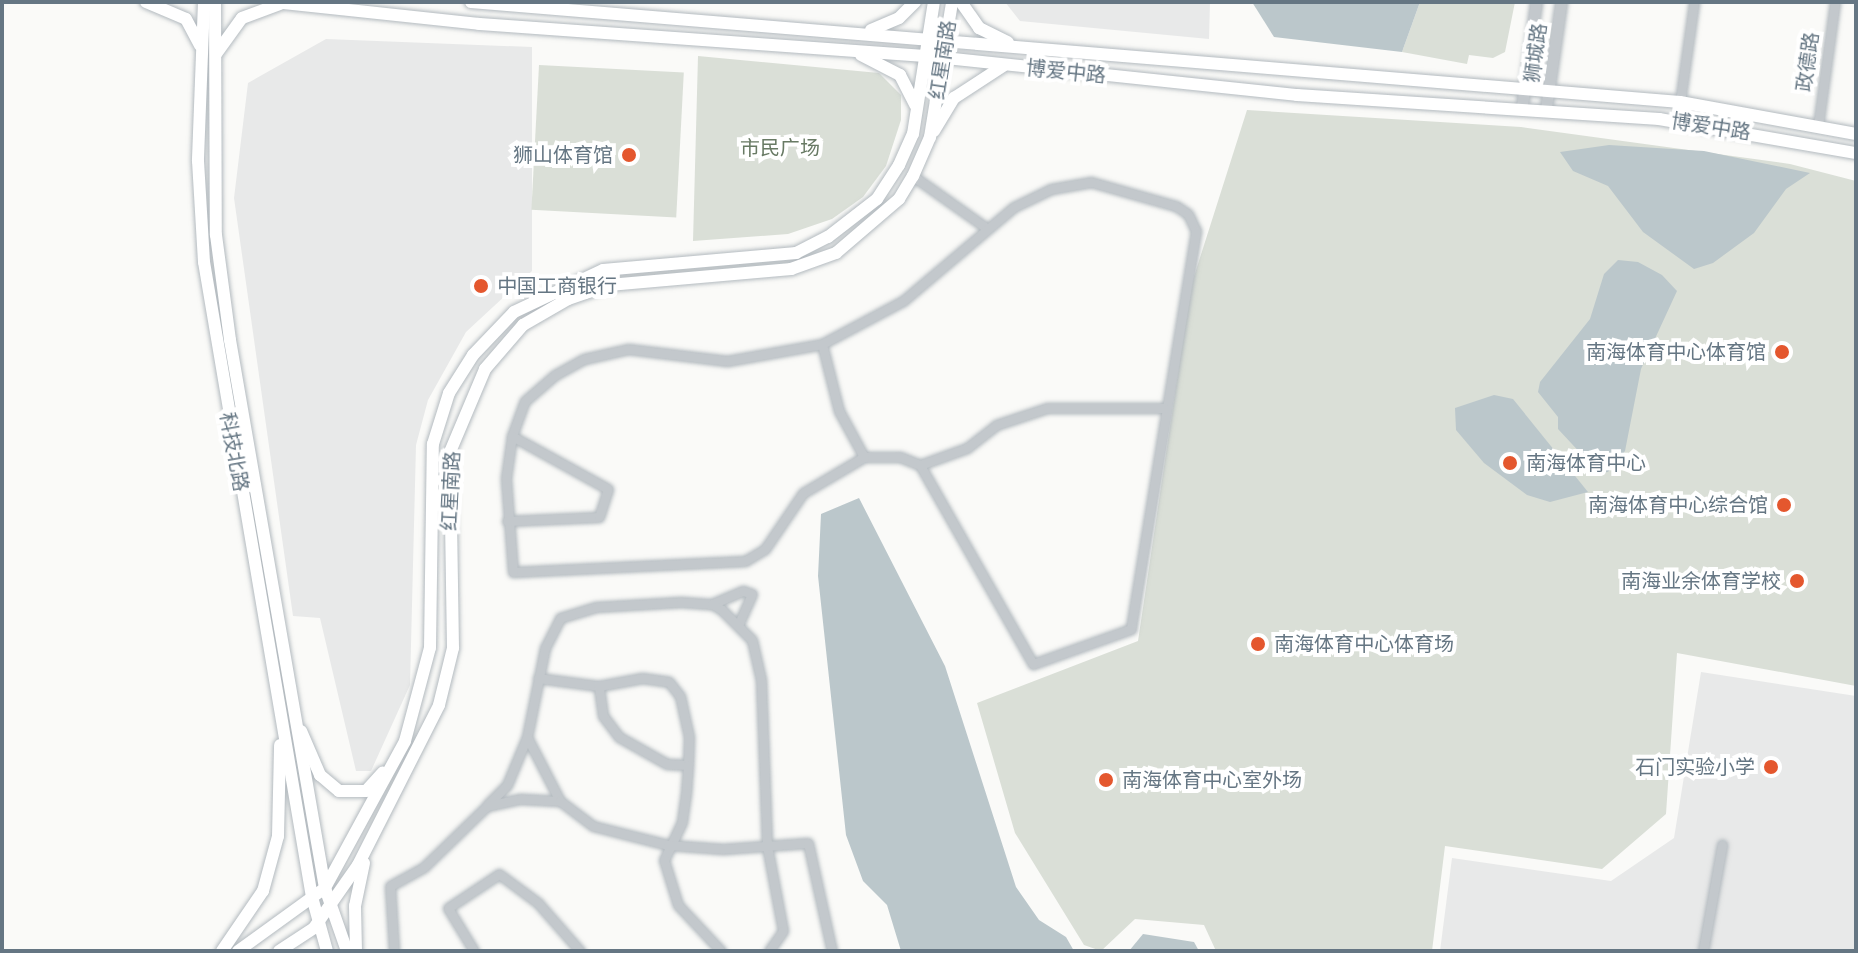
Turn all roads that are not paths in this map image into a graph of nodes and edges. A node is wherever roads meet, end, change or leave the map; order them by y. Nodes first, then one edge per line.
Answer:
1 (146, 2) edge
2 (204, 2) edge
3 (215, 2) edge
4 (274, 2) edge
5 (471, 2) edge
6 (915, 2) edge
7 (934, 2) edge
8 (952, 2) edge
9 (961, 2) edge
10 (1536, 2) edge
11 (1561, 2) edge
12 (1694, 2) edge
13 (1835, 2) edge
14 (283, 3) edge
15 (866, 32) junction
16 (929, 38) junction
17 (946, 40) junction
18 (202, 49) junction
19 (851, 51) junction
20 (1038, 51) junction
21 (214, 56) junction
22 (926, 56) junction
23 (944, 58) junction
24 (1004, 65) junction
25 (1524, 91) junction
26 (1549, 92) junction
27 (1680, 102) junction
28 (1522, 106) junction
29 (1546, 108) junction
30 (916, 113) junction
31 (1818, 126) junction
32 (1856, 134) edge
33 (930, 137) junction
34 (1856, 153) edge
35 (913, 176) junction
36 (985, 227) junction
37 (822, 344) junction
38 (1164, 408) junction
39 (512, 436) junction
40 (864, 457) junction
41 (920, 465) junction
42 (507, 521) junction
43 (712, 604) junction
44 (739, 623) junction
45 (538, 678) junction
46 (599, 686) junction
47 (279, 702) junction
48 (293, 710) junction
49 (527, 737) junction
50 (396, 758) junction
51 (688, 765) junction
52 (560, 801) junction
53 (487, 806) junction
54 (668, 845) junction
55 (1722, 845) dead end
56 (767, 846) junction
57 (366, 850) junction
58 (325, 888) junction
59 (312, 897) junction
60 (330, 905) junction
61 (318, 924) junction
62 (222, 951) edge
63 (238, 951) edge
64 (279, 951) edge
65 (327, 951) edge
66 (347, 951) edge
67 (356, 951) edge
68 (394, 951) edge
69 (474, 951) edge
70 (580, 951) edge
71 (721, 951) edge
72 (769, 951) edge
73 (832, 951) edge
74 (1703, 951) edge

1 - 18 main road
2 - 18 main road, 科技北路
3 - 21 main road
4 - 14 main road, 博爱中路
5 - 15 main road, 博爱中路
6 - 15 main road
7 - 16 main road, 红星南路
8 - 17 main road, 红星南路
9 - 20 main road
10 - 25 street, 狮城路
11 - 26 street, 狮城路
12 - 27 street
13 - 31 street, 政德路
14 - 19 main road, 博爱中路
14 - 21 main road
15 - 16 main road, 博爱中路
16 - 17 main road, 博爱中路
16 - 22 main road, 红星南路
17 - 20 main road, 博爱中路
17 - 23 main road, 红星南路
18 - 47 main road, 科技北路
19 - 22 main road, 博爱中路
19 - 30 main road
20 - 25 main road, 博爱中路
21 - 48 main road
22 - 23 main road, 博爱中路
22 - 30 main road, 红星南路
23 - 24 main road, 博爱中路
23 - 33 main road, 红星南路
24 - 28 main road, 博爱中路
24 - 33 main road
25 - 26 main road, 博爱中路
25 - 28 street, 狮城路
26 - 27 main road, 博爱中路
26 - 29 street, 狮城路
27 - 31 main road, 博爱中路
28 - 29 main road, 博爱中路
29 - 34 main road, 博爱中路
30 - 50 main road, 红星南路
31 - 32 main road, 博爱中路
33 - 35 main road, 红星南路
35 - 36 street
35 - 57 main road, 红星南路
36 - 37 street
36 - 38 street
37 - 39 street
37 - 40 street
38 - 41 street
38 - 41 street
39 - 42 street
39 - 42 street
40 - 41 street
40 - 42 street
43 - 44 street
43 - 44 street
43 - 45 street
44 - 56 street
45 - 46 street
45 - 49 street
46 - 51 street
46 - 51 street
47 - 59 main road, 科技北路
47 - 62 main road
48 - 50 main road
48 - 58 main road
49 - 52 street
49 - 53 street
50 - 58 main road, 红星南路
51 - 54 street
52 - 53 street
52 - 54 street
53 - 68 street
54 - 56 street
54 - 71 street
55 - 74 street
56 - 72 street
56 - 73 street
57 - 60 main road, 红星南路
57 - 67 main road
58 - 59 main road, 红星南路
58 - 60 main road
59 - 61 main road, 科技北路
59 - 63 main road, 红星南路
60 - 61 main road, 红星南路
60 - 66 main road
61 - 64 main road, 红星南路
61 - 65 main road, 科技北路
69 - 70 street

